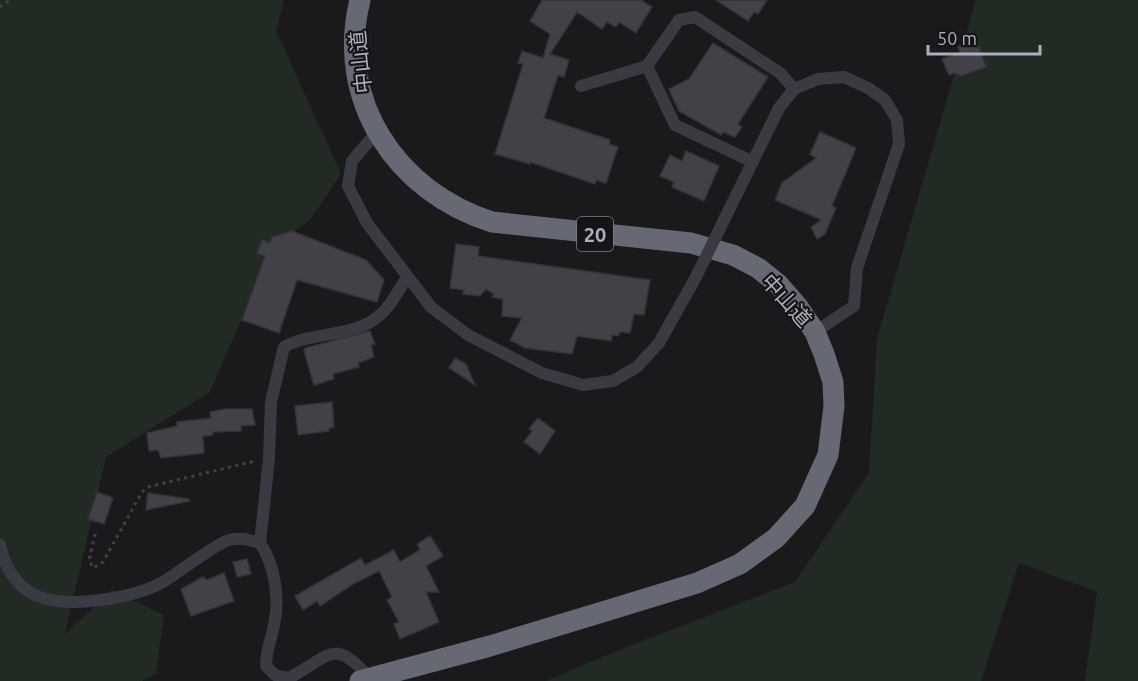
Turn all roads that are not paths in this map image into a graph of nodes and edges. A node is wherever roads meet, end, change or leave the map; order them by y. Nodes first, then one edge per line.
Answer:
1 (360, 0) edge
2 (647, 66) junction
3 (581, 86) dead end
4 (794, 89) junction
5 (377, 132) junction
6 (753, 162) junction
7 (407, 277) junction
8 (815, 332) junction
9 (260, 543) junction
10 (0, 545) edge
11 (364, 680) edge

1 - 5 highway, 中山道 / 20
2 - 3 street
2 - 4 street
2 - 6 street
4 - 6 street
4 - 8 street
5 - 7 street
5 - 8 highway, 中山道 / 20
6 - 7 street, bridge
7 - 9 street
8 - 11 highway, 中山道 / 20
9 - 10 street
9 - 11 street

